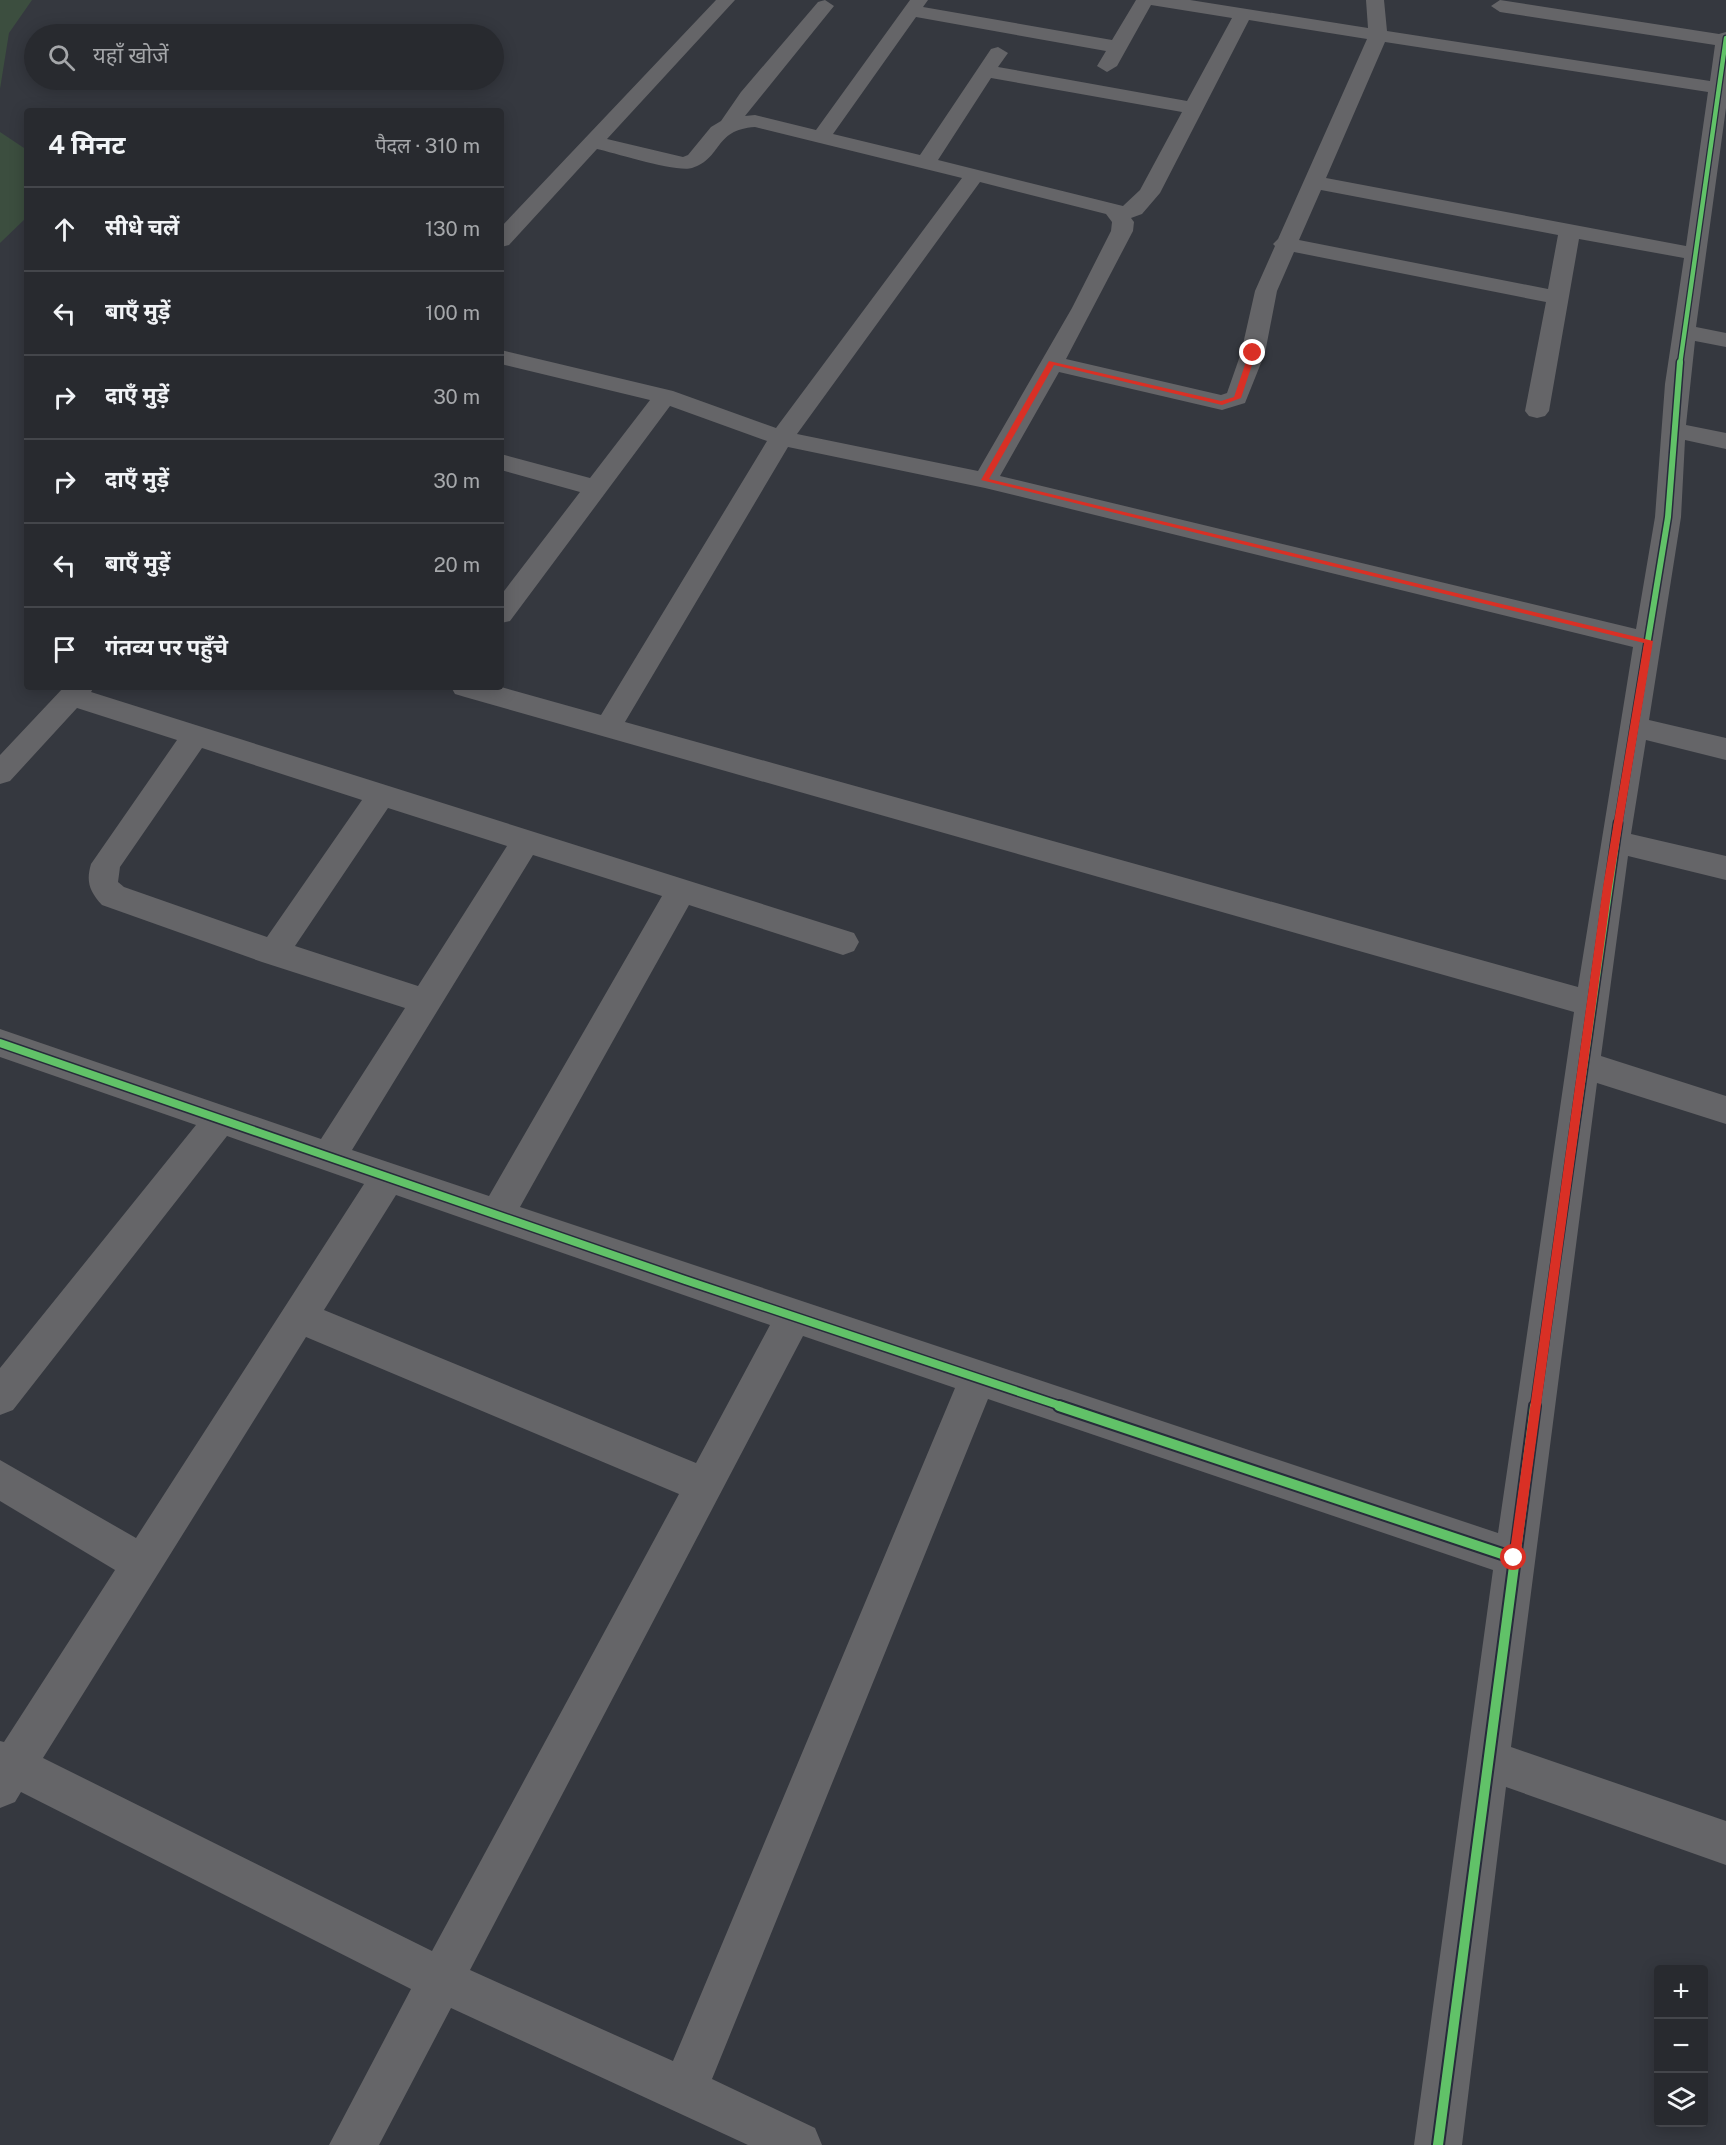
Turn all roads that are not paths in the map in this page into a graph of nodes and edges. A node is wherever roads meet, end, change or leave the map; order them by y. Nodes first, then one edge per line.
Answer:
1 (726, 0) edge
2 (1145, 0) edge
3 (1154, 0) edge
4 (1375, 0) edge
5 (1615, 0) edge
6 (1501, 3) edge
7 (825, 6) dead end
8 (915, 6) edge
9 (1243, 14) junction
10 (1609, 23) junction
11 (1014, 29) junction
12 (1378, 35) junction
13 (1491, 36) junction
14 (1726, 40) edge
15 (1118, 47) junction
16 (986, 72) junction
17 (1719, 88) junction
18 (1092, 90) junction
19 (1194, 108) junction
20 (730, 123) junction
21 (821, 137) junction
22 (593, 142) junction
23 (926, 162) junction
24 (1717, 164) edge
25 (976, 174) junction
26 (1312, 182) junction
27 (1120, 215) junction
28 (1570, 231) junction
29 (504, 237) edge
30 (1284, 244) junction
31 (1695, 254) junction
32 (1558, 298) junction
33 (1684, 332) junction
34 (1726, 340) edge
35 (504, 358) edge
36 (1052, 363) junction
37 (665, 396) junction
38 (1537, 411) dead end
39 (1674, 430) junction
40 (780, 438) junction
41 (1726, 441) edge
42 (504, 463) edge
43 (985, 480) junction
44 (596, 488) junction
45 (504, 610) edge
46 (1649, 641) junction
47 (476, 690) edge
48 (76, 691) edge
49 (608, 727) junction
50 (1635, 727) junction
51 (197, 734) junction
52 (1726, 749) edge
53 (0, 773) edge
54 (382, 793) junction
55 (527, 840) junction
56 (1616, 842) junction
57 (1726, 868) edge
58 (681, 891) junction
59 (843, 942) dead end
60 (273, 953) junction
61 (426, 1002) junction
62 (1592, 1004) junction
63 (0, 1043) edge
64 (1583, 1064) junction
65 (1726, 1110) edge
66 (221, 1119) junction
67 (329, 1157) junction
68 (388, 1177) junction
69 (497, 1215) junction
70 (298, 1317) junction
71 (794, 1317) junction
72 (978, 1378) junction
73 (0, 1397) edge
74 (0, 1479) edge
75 (704, 1485) junction
76 (1514, 1558) junction
77 (142, 1564) junction
78 (1488, 1760) junction
79 (4, 1772) edge
80 (1726, 1843) edge
81 (441, 1980) junction
82 (684, 2091) junction
83 (740, 2132) edge
84 (353, 2145) edge
85 (798, 2145) edge
86 (1438, 2145) edge

1 - 22 street
2 - 15 street
3 - 9 street
4 - 12 street
5 - 10 street
6 - 10 street
6 - 13 street
7 - 20 street
8 - 11 street
8 - 21 street
9 - 12 street
9 - 19 street
10 - 14 street
11 - 15 street
11 - 16 street
12 - 13 street
12 - 26 street
13 - 17 street
14 - 17 street
15 - 18 street
16 - 18 street
16 - 23 street
17 - 24 street
18 - 19 street
19 - 27 street
20 - 21 street
20 - 22 street
21 - 23 street
22 - 29 street
23 - 25 street
24 - 31 street
25 - 27 street
25 - 40 street
26 - 28 street
26 - 30 street
27 - 36 street
28 - 31 street
28 - 32 street
30 - 32 street
30 - 36 street
31 - 33 street
32 - 38 street
33 - 34 street
33 - 39 street
35 - 37 street
36 - 43 street
37 - 40 street
37 - 44 street
39 - 41 street
39 - 46 street
40 - 43 street
40 - 49 street
42 - 44 street
43 - 46 street
44 - 45 street
46 - 50 street
47 - 49 street
48 - 51 street
48 - 53 street
49 - 62 street
50 - 52 street
50 - 56 street
51 - 54 street
51 - 60 street
54 - 55 street
54 - 60 street
55 - 58 street
55 - 61 street
56 - 57 street
56 - 62 street
58 - 59 street
58 - 69 street
60 - 61 street
61 - 67 street
62 - 64 street
63 - 66 street
64 - 65 street
64 - 76 street
66 - 67 street
66 - 73 street
67 - 68 street
68 - 69 street
68 - 70 street
69 - 71 street
70 - 75 street
70 - 77 street
71 - 72 street
71 - 75 street
72 - 76 street
72 - 82 street
74 - 77 street
75 - 81 street
76 - 78 street
77 - 79 street
78 - 80 street
78 - 86 street
79 - 81 street
81 - 82 street
81 - 84 street
82 - 83 street
83 - 85 street

